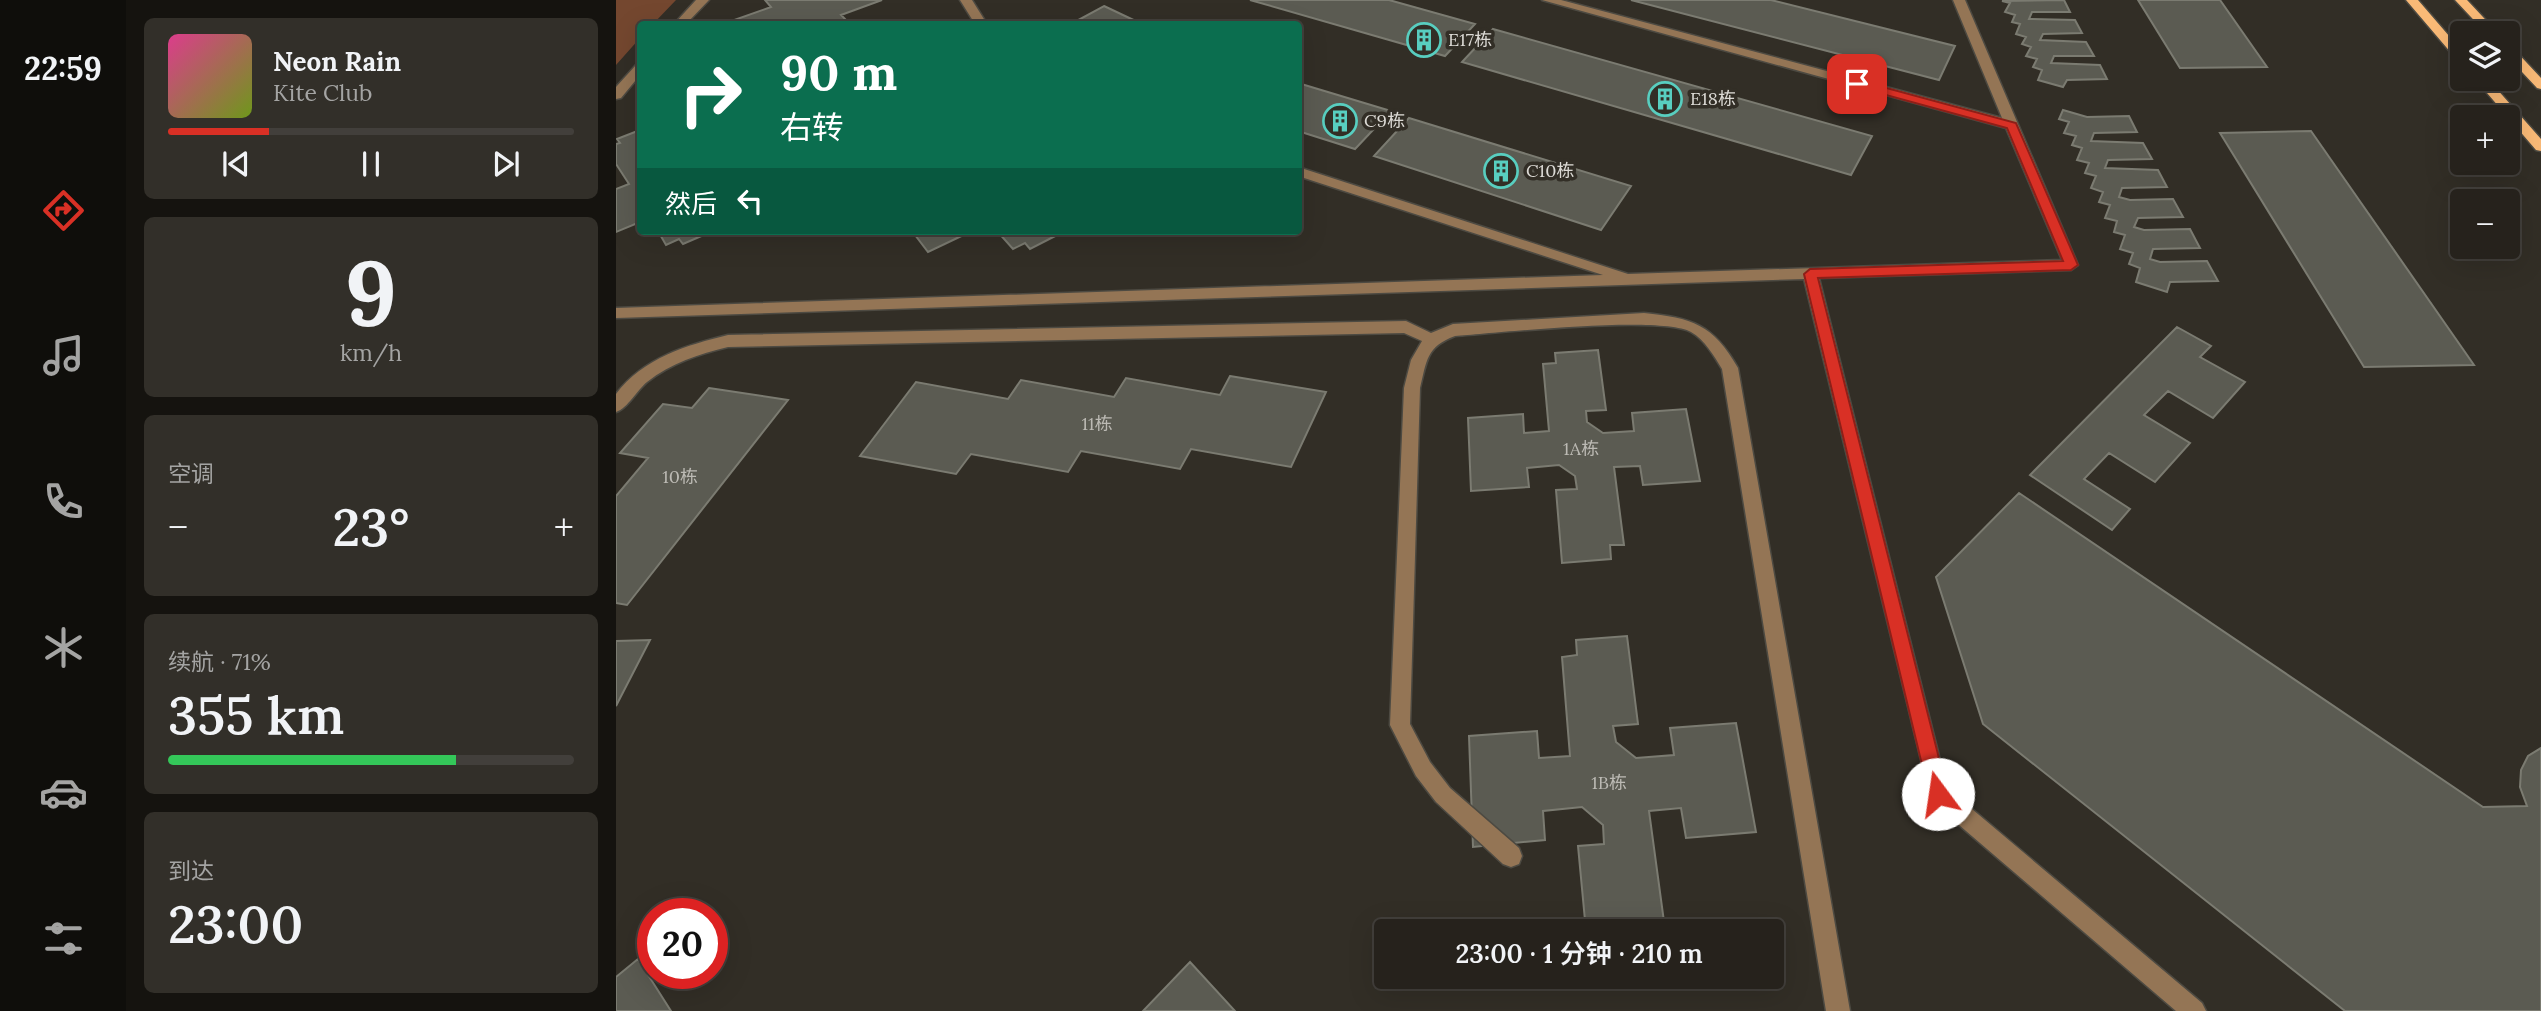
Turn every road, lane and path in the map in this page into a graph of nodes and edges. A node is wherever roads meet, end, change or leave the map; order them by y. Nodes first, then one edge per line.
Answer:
1 (702, 0) edge
2 (966, 0) edge
3 (1548, 0) edge
4 (1959, 0) edge
5 (2412, 0) edge
6 (2462, 0) edge
7 (683, 21) edge
8 (979, 21) edge
9 (2482, 21) edge
10 (2450, 44) edge
11 (2520, 63) edge
12 (637, 71) edge
13 (2541, 85) edge
14 (2492, 91) edge
15 (616, 95) edge
16 (2012, 125) junction
17 (2541, 147) edge
18 (1302, 172) edge
19 (1810, 274) junction
20 (1634, 280) junction
21 (616, 313) edge
22 (1431, 339) junction
23 (616, 406) edge
24 (1511, 856) dead end
25 (1838, 1011) edge
26 (2194, 1011) edge

1 - 7 lane
2 - 8 lane
3 - 16 lane
4 - 16 lane
5 - 10 main road
6 - 9 main road
11 - 13 main road
12 - 15 lane
14 - 17 main road
16 - 19 lane
18 - 20 lane
19 - 20 lane
19 - 26 lane
20 - 21 lane
22 - 23 lane
22 - 24 lane
22 - 25 lane

